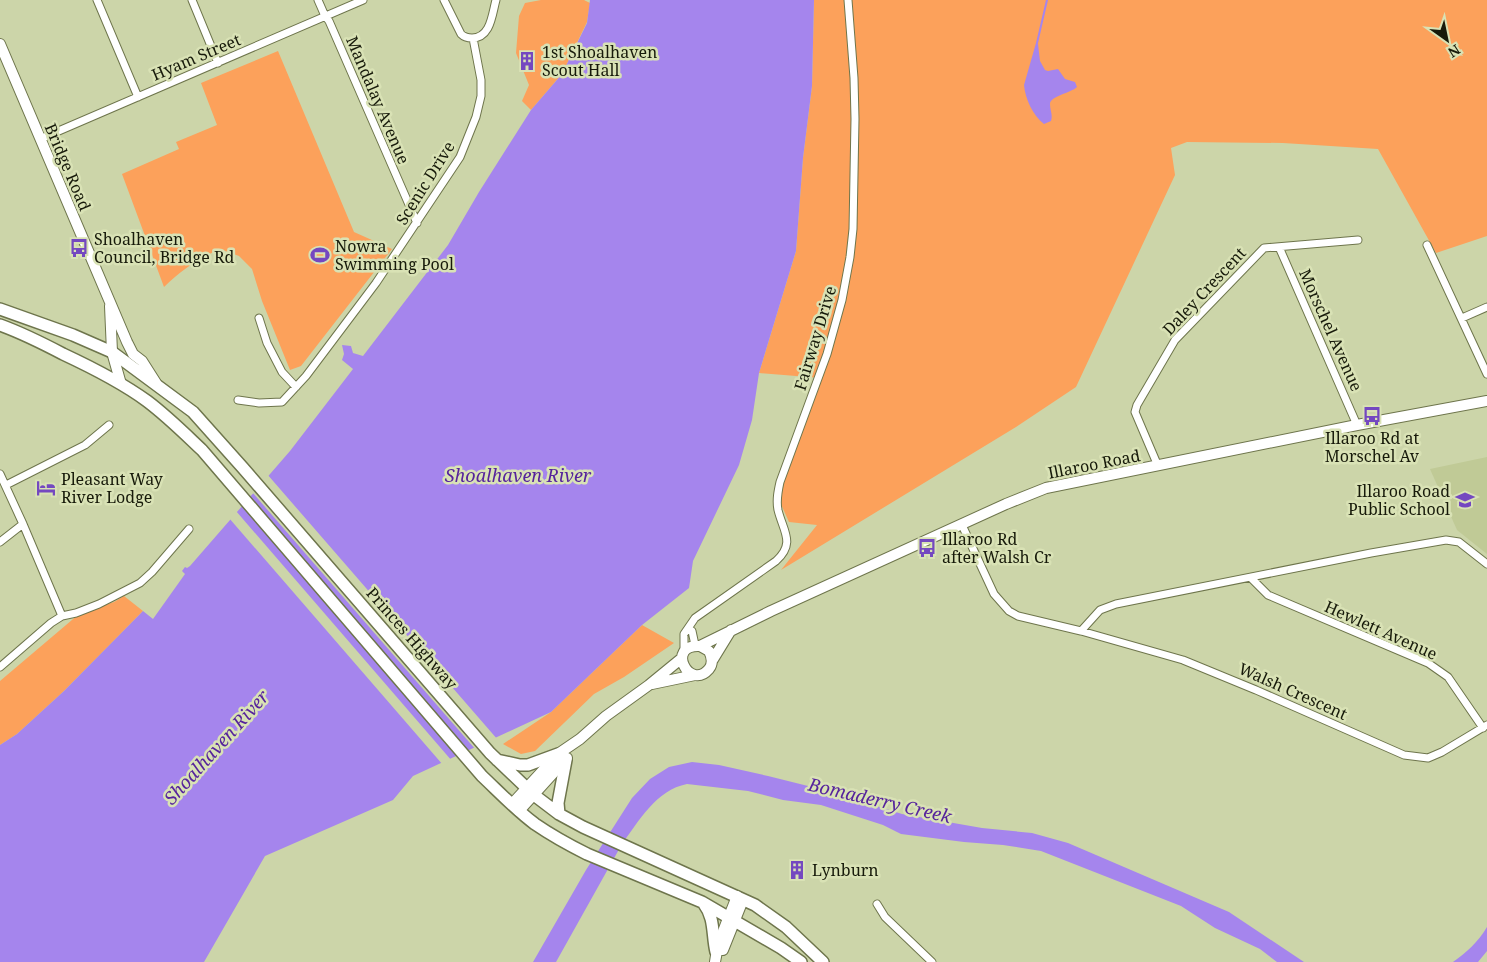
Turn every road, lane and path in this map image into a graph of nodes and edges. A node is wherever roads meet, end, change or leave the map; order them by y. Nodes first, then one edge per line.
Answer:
1 (97, 0) edge
2 (192, 0) edge
3 (318, 0) edge
4 (363, 0) edge
5 (444, 0) edge
6 (496, 0) edge
7 (848, 0) edge
8 (325, 16) junction
9 (473, 38) junction
10 (1, 52) edge
11 (218, 63) junction
12 (138, 97) junction
13 (40, 139) junction
14 (416, 223) junction
15 (1358, 240) dead end
16 (1427, 245) dead end
17 (1279, 246) junction
18 (110, 301) junction
19 (1487, 307) edge
20 (0, 309) edge
21 (259, 318) dead end
22 (1462, 318) junction
23 (0, 325) edge
24 (112, 352) junction
25 (1487, 374) edge
26 (122, 384) junction
27 (157, 386) junction
28 (296, 387) junction
29 (238, 400) dead end
30 (1487, 401) edge
31 (109, 425) dead end
32 (1357, 425) junction
33 (1158, 466) junction
34 (0, 474) edge
35 (6, 485) junction
36 (24, 524) junction
37 (962, 525) junction
38 (189, 528) dead end
39 (0, 542) edge
40 (1487, 564) edge
41 (1251, 578) junction
42 (62, 616) junction
43 (688, 629) junction
44 (731, 629) junction
45 (1081, 631) junction
46 (698, 646) junction
47 (683, 656) junction
48 (712, 661) junction
49 (0, 667) edge
50 (695, 675) junction
51 (649, 685) junction
52 (1485, 727) edge
53 (493, 756) junction
54 (562, 757) junction
55 (530, 791) junction
56 (515, 808) junction
57 (559, 814) junction
58 (740, 898) junction
59 (702, 902) junction
60 (877, 904) dead end
61 (732, 919) junction
62 (716, 959) edge
63 (801, 962) edge
64 (823, 962) edge
65 (932, 962) edge

1 - 12 street
2 - 11 street
3 - 8 street, Mandalay Avenue
4 - 8 street, Hyam Street
5 - 9 street
6 - 9 street
7 - 43 street, Fairway Drive
8 - 11 street, Hyam Street
8 - 14 street, Mandalay Avenue
9 - 14 street, Scenic Drive
10 - 13 main road, Bridge Road
11 - 12 street, Hyam Street
12 - 13 street, Hyam Street
13 - 18 main road, Bridge Road
14 - 28 street, Scenic Drive
15 - 17 street, Daley Crescent
16 - 22 street
17 - 32 street, Morschel Avenue
17 - 33 street, Daley Crescent
18 - 24 main road, Bridge Road
18 - 27 main road, Bridge Road
19 - 22 street
20 - 24 highway, Princes Highway
21 - 28 street
22 - 25 street
23 - 26 highway
24 - 26 main road, Bridge Road
24 - 27 highway, Princes Highway
26 - 56 highway
27 - 53 highway, Princes Highway
28 - 29 street, Scenic Drive
30 - 32 main road, Illaroo Road
31 - 35 street
32 - 33 main road, Illaroo Road
33 - 37 main road, Illaroo Road
34 - 35 street
35 - 36 street
36 - 39 street
36 - 42 street
37 - 44 main road, Illaroo Road
37 - 45 street, Walsh Crescent
38 - 42 street
40 - 41 street
41 - 45 street
41 - 52 street, Hewlett Avenue
42 - 49 street
43 - 46 street
43 - 47 street
44 - 46 main road, Illaroo Road
44 - 48 main road, Illaroo Road
45 - 52 street, Walsh Crescent
46 - 47 main road, Illaroo Road
46 - 48 main road
47 - 50 main road
47 - 51 main road, Illaroo Road
48 - 50 main road, Illaroo Road
50 - 51 main road, Illaroo Road
51 - 54 main road, Illaroo Road
53 - 54 highway
53 - 55 highway, Princes Highway
54 - 55 main road, Illaroo Road
54 - 57 highway
55 - 56 main road, Illaroo Road
55 - 57 highway, Princes Highway
56 - 59 highway
57 - 58 highway, Princes Highway
58 - 61 main road
58 - 64 highway, Princes Highway
59 - 61 highway
59 - 62 highway
60 - 65 street
61 - 62 main road
61 - 63 highway

